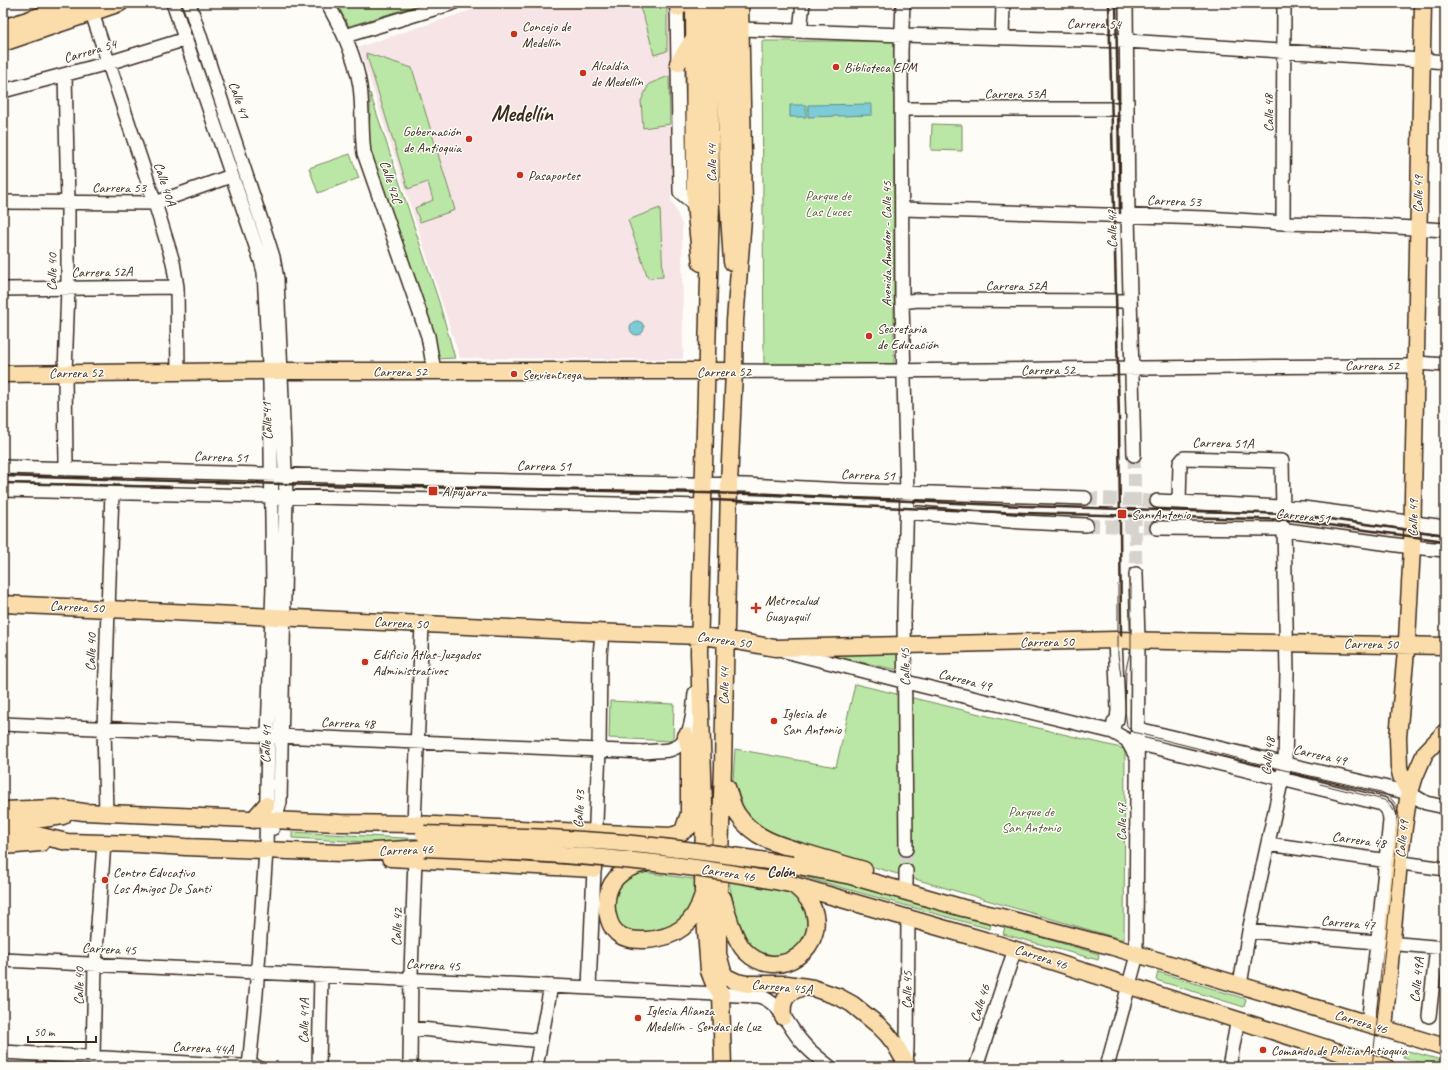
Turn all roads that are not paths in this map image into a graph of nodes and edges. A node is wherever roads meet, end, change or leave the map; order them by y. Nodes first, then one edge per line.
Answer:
1 (79, 3) edge
2 (120, 3) edge
3 (174, 3) edge
4 (189, 3) edge
5 (327, 3) edge
6 (453, 3) edge
7 (694, 3) edge
8 (710, 3) edge
9 (725, 3) edge
10 (740, 3) edge
11 (803, 3) edge
12 (902, 3) edge
13 (1003, 3) edge
14 (1126, 3) edge
15 (1284, 3) edge
16 (1423, 3) edge
17 (679, 5) edge
18 (92, 13) junction
19 (3, 28) edge
20 (741, 29) junction
21 (800, 31) junction
22 (902, 35) junction
23 (345, 36) junction
24 (694, 38) junction
25 (1002, 38) junction
26 (186, 39) junction
27 (1127, 41) junction
28 (3, 43) edge
29 (1284, 51) junction
30 (1422, 60) junction
31 (1445, 62) edge
32 (108, 63) junction
33 (678, 63) junction
34 (65, 75) junction
35 (3, 91) edge
36 (902, 109) junction
37 (1127, 109) junction
38 (231, 176) junction
39 (3, 202) edge
40 (68, 203) junction
41 (155, 203) junction
42 (242, 205) junction
43 (695, 205) junction
44 (902, 209) junction
45 (260, 214) junction
46 (1128, 216) junction
47 (1283, 223) junction
48 (1418, 228) junction
49 (1445, 230) edge
50 (177, 287) junction
51 (68, 288) junction
52 (3, 289) edge
53 (1130, 301) junction
54 (902, 302) junction
55 (735, 321) junction
56 (707, 323) junction
57 (1416, 363) junction
58 (1445, 365) edge
59 (1132, 369) junction
60 (178, 371) junction
61 (276, 371) junction
62 (434, 371) junction
63 (707, 372) junction
64 (734, 372) junction
65 (905, 372) junction
66 (65, 373) junction
67 (3, 374) edge
68 (1134, 454) tunnel mouth
69 (3, 468) edge
70 (66, 469) junction
71 (271, 474) junction
72 (285, 475) junction
73 (703, 485) junction
74 (729, 485) junction
75 (907, 488) junction
76 (3, 490) edge
77 (112, 492) junction
78 (272, 495) junction
79 (286, 495) junction
80 (1085, 498) tunnel mouth
81 (1157, 500) tunnel mouth
82 (1179, 502) junction
83 (703, 506) junction
84 (1283, 508) junction
85 (907, 512) junction
86 (1413, 522) junction
87 (1086, 525) tunnel mouth
88 (1445, 526) edge
89 (1157, 528) tunnel mouth
90 (1284, 528) junction
91 (1412, 547) junction
92 (1445, 550) edge
93 (1136, 574) tunnel mouth
94 (3, 604) edge
95 (108, 609) junction
96 (278, 617) junction
97 (422, 624) junction
98 (602, 632) junction
99 (700, 636) junction
100 (725, 639) junction
101 (1115, 640) junction
102 (1138, 640) junction
103 (1286, 642) junction
104 (1406, 644) junction
105 (905, 645) junction
106 (1445, 646) edge
107 (775, 648) junction
108 (699, 653) junction
109 (905, 682) junction
110 (3, 724) edge
111 (104, 728) junction
112 (1138, 729) junction
113 (1113, 732) junction
114 (1445, 732) edge
115 (268, 735) junction
116 (282, 736) junction
117 (686, 736) junction
118 (1398, 737) junction
119 (417, 742) junction
120 (1137, 743) junction
121 (1431, 746) junction
122 (598, 750) junction
123 (1137, 758) junction
124 (1285, 764) junction
125 (723, 767) junction
126 (1281, 779) junction
127 (1409, 793) junction
128 (704, 806) junction
129 (1445, 807) edge
130 (3, 810) edge
131 (84, 812) junction
132 (106, 813) junction
133 (265, 816) junction
134 (3, 822) edge
135 (594, 832) junction
136 (683, 832) junction
137 (3, 834) edge
138 (419, 841) junction
139 (67, 842) junction
140 (104, 844) junction
141 (1268, 844) junction
142 (3, 846) edge
143 (266, 850) junction
144 (906, 850) tunnel mouth
145 (1393, 861) junction
146 (648, 863) junction
147 (593, 869) junction
148 (1445, 869) edge
149 (720, 884) junction
150 (793, 885) junction
151 (703, 891) junction
152 (1001, 917) junction
153 (908, 918) junction
154 (1249, 931) junction
155 (1382, 942) junction
156 (1441, 947) edge
157 (1015, 949) junction
158 (1137, 955) junction
159 (3, 960) edge
160 (95, 965) junction
161 (257, 972) junction
162 (321, 975) junction
163 (726, 976) joint
164 (411, 980) junction
165 (1129, 985) junction
166 (1240, 985) junction
167 (551, 986) junction
168 (804, 986) junction
169 (589, 988) junction
170 (721, 994) junction
171 (1430, 1016) dead end
172 (783, 1017) junction
173 (1237, 1024) dead end
174 (1368, 1024) junction
175 (411, 1028) junction
176 (1384, 1029) junction
177 (541, 1041) junction
178 (1445, 1047) edge
179 (3, 1052) edge
180 (93, 1057) junction
181 (1361, 1063) edge
182 (906, 1066) edge
183 (249, 1067) edge
184 (258, 1067) edge
185 (318, 1067) edge
186 (410, 1067) edge
187 (536, 1067) edge
188 (723, 1067) edge
189 (830, 1067) edge
190 (976, 1067) edge
191 (1107, 1067) edge
192 (1228, 1067) edge
193 (1383, 1067) edge

1 - 19 main road
2 - 18 main road
3 - 26 street, Calle 41
4 - 45 street, Calle 41
5 - 23 street, Calle 42C
6 - 23 street
7 - 24 main road, Calle 44
8 - 56 main road, Calle 44
9 - 55 main road, Calle 44
10 - 20 main road, Calle 44
11 - 21 street
12 - 22 street, Avenida Amador - Calle 45
13 - 25 street
14 - 27 street, Calle 47
15 - 29 street, Calle 48
16 - 30 main road, Calle 49
17 - 33 street
18 - 28 main road
18 - 32 street, Calle 40A
20 - 21 street, Carrera 54
20 - 55 main road, Calle 44
21 - 22 street, Carrera 54
22 - 25 street, Carrera 54
22 - 36 street, Avenida Amador - Calle 45
23 - 62 street, Calle 42C
24 - 33 main road
24 - 43 main road, Calle 44
25 - 27 street, Carrera 54
26 - 32 street, Carrera 54
26 - 38 street, Calle 41
27 - 29 street, Carrera 54
27 - 37 street, Calle 47
29 - 30 street, Carrera 54
29 - 47 street, Calle 48
30 - 31 street, Carrera 54
30 - 48 main road, Calle 49
32 - 34 street, Carrera 54
32 - 41 street, Calle 40A
33 - 43 street
34 - 35 street, Carrera 54
34 - 40 street, Calle 40
36 - 37 street, Carrera 53A
36 - 44 street, Avenida Amador - Calle 45
37 - 46 street, Calle 47
38 - 41 street, Carrera 53
38 - 42 street, Calle 41
39 - 40 street, Carrera 53
40 - 41 street, Carrera 53
40 - 51 street, Calle 40
41 - 50 street, Calle 40A
42 - 45 street
42 - 61 street, Calle 41
43 - 56 main road, Calle 44
44 - 46 street, Carrera 53
44 - 54 street, Avenida Amador - Calle 45
45 - 61 street, Calle 41
46 - 47 street, Carrera 53
46 - 53 street, Calle 47
47 - 48 street, Carrera 53
48 - 49 street, Carrera 53
48 - 57 main road, Calle 49
50 - 51 street, Carrera 52A
50 - 60 street, Calle 40A
51 - 52 street, Carrera 52A
51 - 66 street, Calle 40
53 - 54 street, Carrera 52A
53 - 59 street, Calle 47
54 - 65 street, Avenida Amador - Calle 45
55 - 64 main road, Calle 44
56 - 63 main road, Calle 44
57 - 58 street, Carrera 52
57 - 59 street, Carrera 52
57 - 86 main road, Calle 49
59 - 65 street, Carrera 52
59 - 68 street, Calle 47
60 - 61 main road, Carrera 52
60 - 66 main road, Carrera 52
61 - 62 main road, Carrera 52
61 - 71 street, Calle 41
61 - 72 street, Calle 41
62 - 63 main road, Carrera 52
63 - 64 main road, Carrera 52
63 - 73 main road, Calle 44
64 - 65 street, Carrera 52
64 - 74 main road, Calle 44
65 - 75 street, Avenida Amador - Calle 45
66 - 67 main road, Carrera 52
66 - 70 street, Calle 40
69 - 70 street, Carrera 51
70 - 71 street, Carrera 51
71 - 72 street, Carrera 51
71 - 78 street, Calle 41
72 - 73 street, Carrera 51
72 - 79 street, Calle 41
73 - 74 street, Carrera 51
73 - 83 main road, Calle 44
74 - 75 street, Carrera 51
74 - 100 main road, Calle 44
75 - 80 street, Carrera 51
75 - 85 street, Calle 45
76 - 77 street
77 - 78 street
77 - 95 street, Calle 40
78 - 79 street
78 - 96 street, Calle 41
79 - 83 street
79 - 96 street, Calle 41
81 - 82 street, Carrera 51
82 - 84 street, Carrera 51
82 - 84 street, Carrera 51A
83 - 99 main road, Calle 44
84 - 86 street, Carrera 51
85 - 87 street
85 - 105 street, Calle 45
86 - 88 street, Carrera 51
86 - 91 main road, Calle 49
89 - 90 street, Carrera 51
90 - 91 street, Carrera 51
90 - 103 street, Calle 48
91 - 92 street, Carrera 51
91 - 104 main road, Calle 49
93 - 102 street, Calle 47
94 - 95 main road, Carrera 50
95 - 96 main road, Carrera 50
95 - 111 street, Calle 40
96 - 97 main road, Carrera 50
96 - 115 street, Calle 41
96 - 116 street, Calle 41
97 - 98 main road, Carrera 50
97 - 119 street, Calle 42
98 - 99 main road, Carrera 50
98 - 122 street, Calle 43
99 - 100 main road, Carrera 50
99 - 108 main road, Calle 44
100 - 107 main road, Carrera 50
100 - 125 main road, Calle 44
101 - 102 main road, Carrera 50
101 - 105 main road, Carrera 50
101 - 113 street
102 - 103 main road, Carrera 50
102 - 112 street, Calle 47
103 - 104 main road, Carrera 50
103 - 124 street, Calle 48
104 - 106 main road, Carrera 50
104 - 118 main road, Calle 49
105 - 107 main road, Carrera 50
105 - 109 street, Calle 45
107 - 109 street, Carrera 49
108 - 117 street, Calle 44
108 - 128 main road, Calle 44
109 - 113 street, Carrera 49
109 - 144 street, Calle 45
110 - 111 street, Carrera 48
111 - 115 street, Carrera 48
111 - 132 street, Calle 40
112 - 120 street, Calle 47
112 - 124 street, Carrera 49
113 - 123 street, Carrera 49
114 - 121 main road
115 - 116 street, Carrera 48
115 - 133 street, Calle 41
116 - 119 street, Carrera 48
116 - 133 street, Calle 41
117 - 122 street, Carrera 48
117 - 136 main road
118 - 121 main road
118 - 127 main road, Calle 49
119 - 122 street, Carrera 48
119 - 138 street, Calle 42
120 - 123 street, Calle 47
120 - 126 street
121 - 127 main road
122 - 135 street, Calle 43
123 - 158 street, Calle 47
124 - 126 street, Calle 48
124 - 127 street, Carrera 49
125 - 149 main road, Calle 44
125 - 152 main road, Carrera 46
126 - 141 street, Calle 48
126 - 145 street, Calle 49
127 - 129 street, Carrera 49
127 - 145 main road, Calle 49
128 - 136 main road
128 - 151 main road, Calle 44
130 - 131 main road, Carrera 46
131 - 132 main road, Carrera 46
131 - 134 main road, Carrera 46
132 - 133 main road, Carrera 46
133 - 138 main road, Carrera 46
133 - 143 street, Calle 41
135 - 136 main road, Carrera 46
135 - 138 main road, Carrera 46
135 - 147 street, Calle 43
137 - 139 main road, Carrera 46
138 - 143 main road, Carrera 46
138 - 146 main road, Carrera 46, bridge
138 - 147 main road
138 - 152 main road, Carrera 46, bridge
138 - 164 street, Calle 42
139 - 140 main road, Carrera 46
139 - 142 main road, Carrera 46
140 - 143 main road, Carrera 46
140 - 160 street, Calle 40
141 - 145 street, Carrera 48
141 - 154 street, Calle 48
143 - 161 street, Calle 41
145 - 148 street, Carrera 48
145 - 155 main road, Calle 49
146 - 150 main road, Carrera 46, bridge
146 - 151 main road, bridge
147 - 169 street, Calle 43
149 - 150 main road
149 - 163 main road, Calle 44
150 - 153 main road, Carrera 46
151 - 170 main road, Calle 44
152 - 158 main road, Carrera 46
153 - 157 main road, Carrera 46
153 - 182 street, Calle 45
154 - 155 street, Carrera 47
154 - 166 street, Calle 48
155 - 156 street, Carrera 47
155 - 174 street, Calle 49
155 - 176 main road, Calle 49
156 - 171 street, Calle 49A
157 - 165 main road, Carrera 46
157 - 190 street, Calle 46
158 - 165 street, Calle 47
158 - 166 main road, Carrera 46
159 - 160 street, Carrera 45
160 - 161 street, Carrera 45
160 - 180 street, Calle 40
161 - 162 street, Carrera 45
161 - 183 street, Calle 41
162 - 164 street, Carrera 45
162 - 185 street, Calle 41A
163 - 168 main road, Carrera 45A
164 - 167 street, Carrera 45
164 - 175 street, Calle 42
165 - 181 main road, Carrera 46
165 - 191 street, Calle 47
166 - 174 main road, Carrera 46
167 - 169 street, Carrera 45
167 - 177 street
168 - 172 main road
168 - 182 main road, Carrera 45A
169 - 170 street, Carrera 45
170 - 172 street, Carrera 45
170 - 188 main road, Calle 44
172 - 189 street, Carrera 45
173 - 192 street
174 - 176 main road, Carrera 46
175 - 177 street
175 - 186 street, Calle 42
176 - 178 main road, Carrera 46
177 - 187 street
179 - 180 street, Carrera 44A
180 - 183 street, Carrera 44A
181 - 193 main road, Carrera 46
183 - 184 street, Carrera 44A

